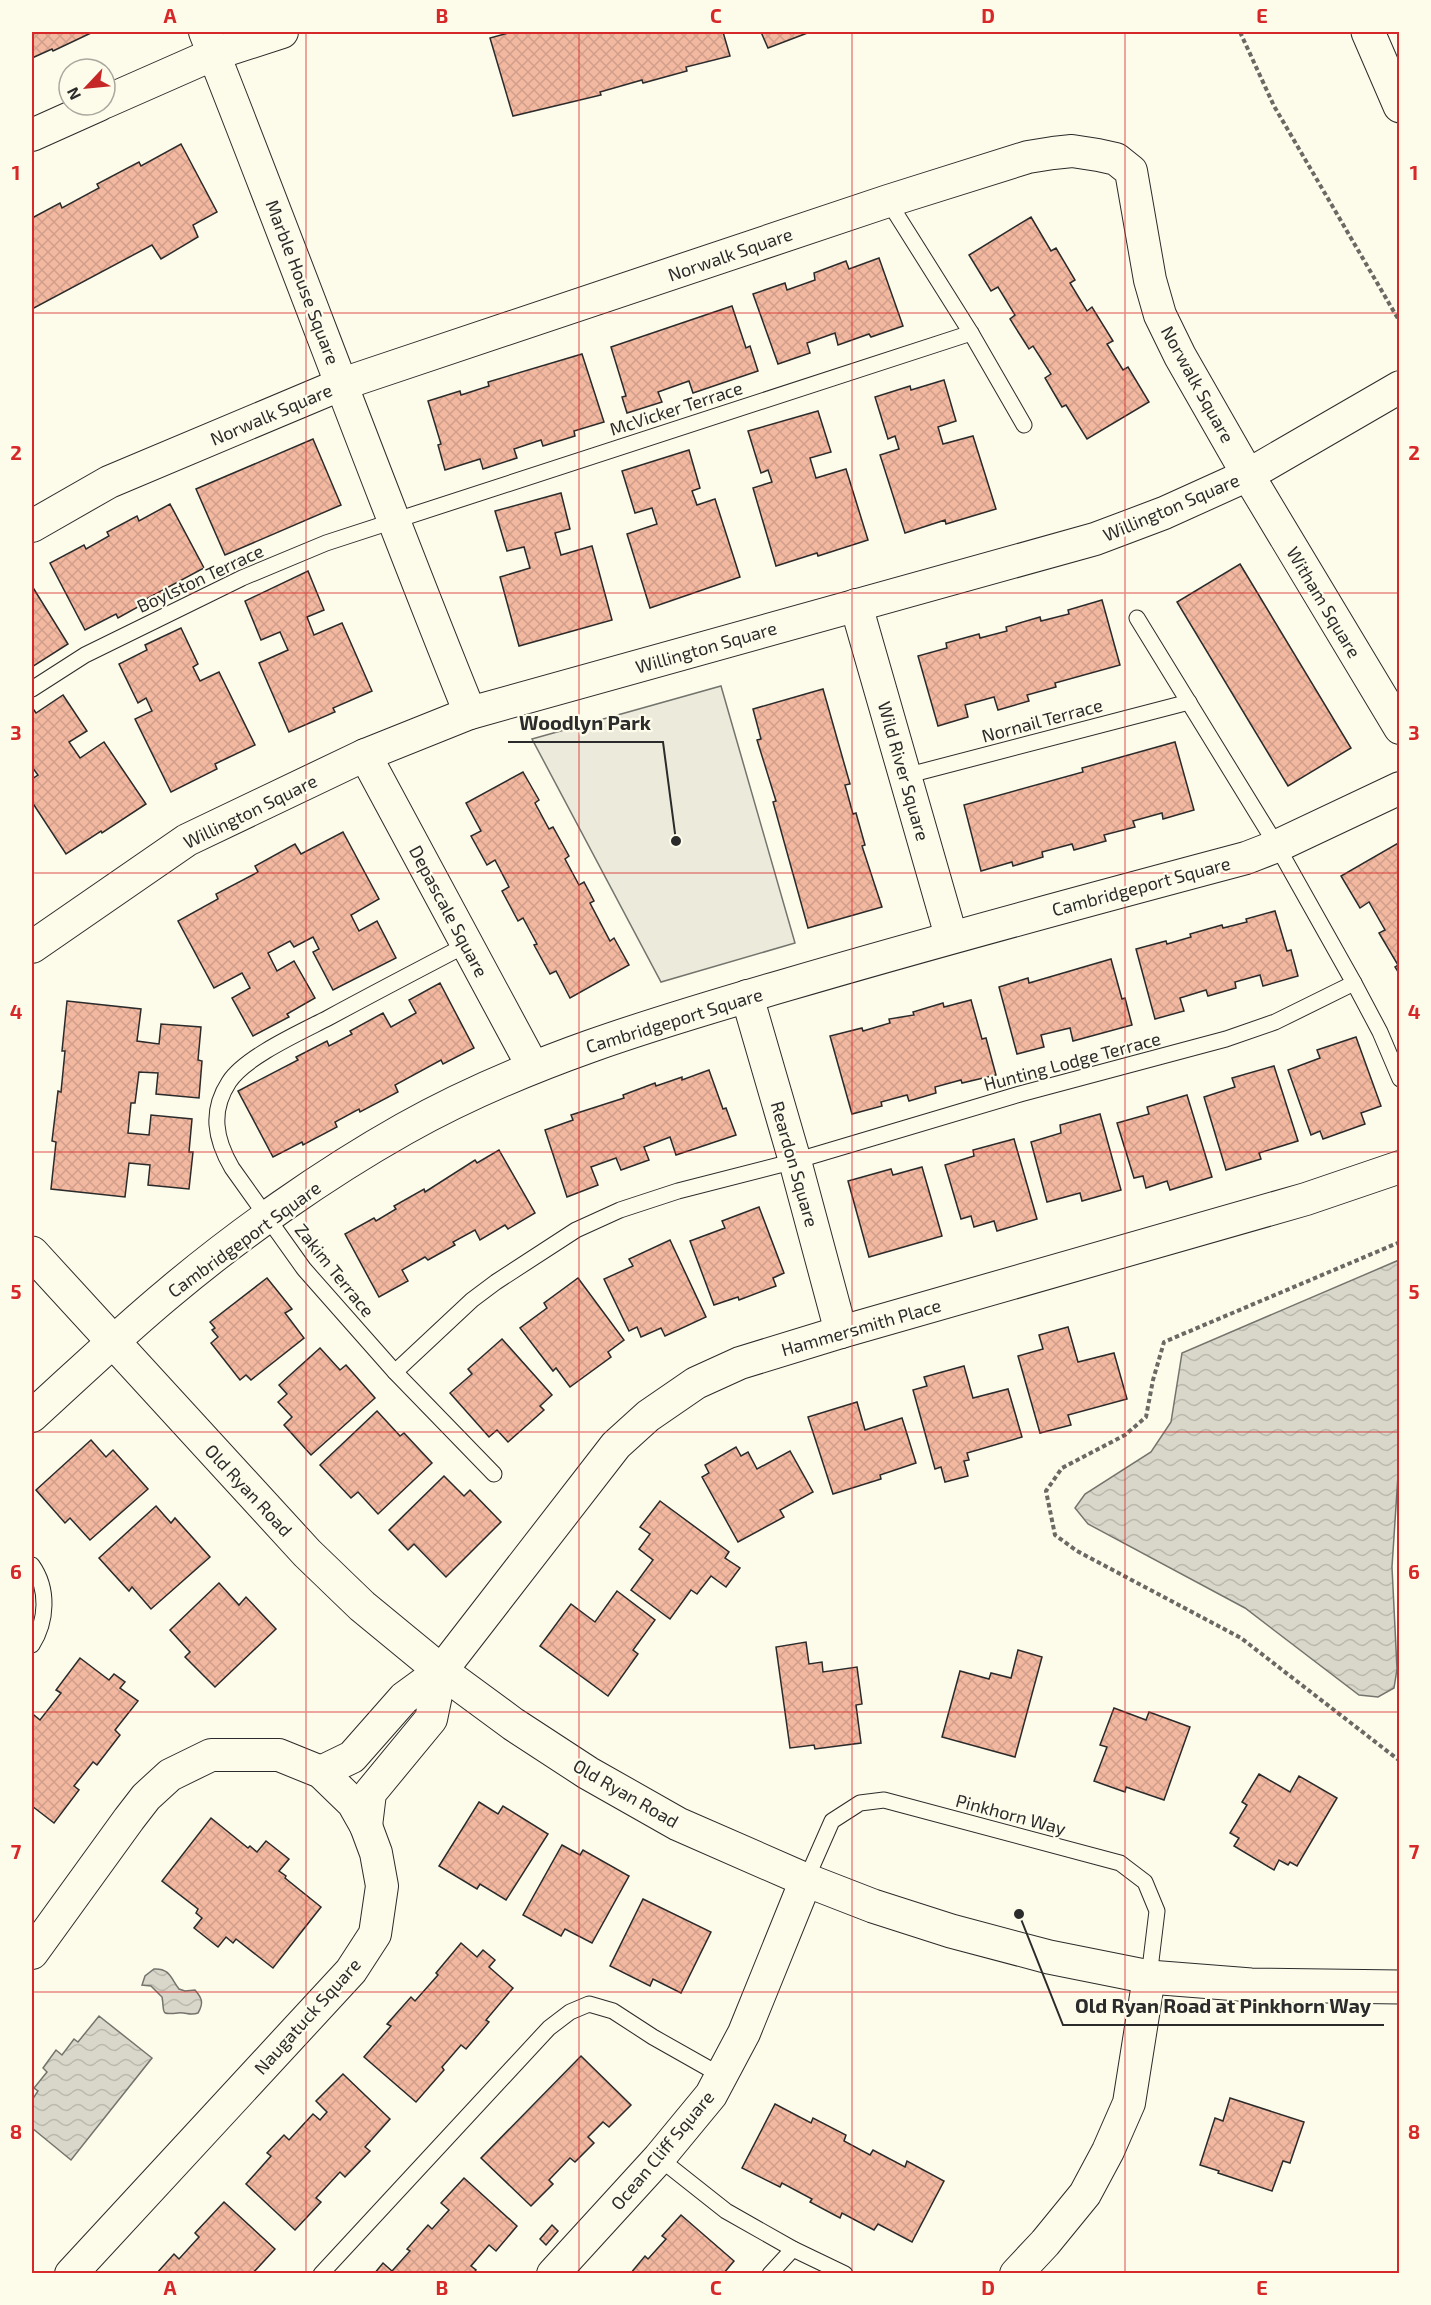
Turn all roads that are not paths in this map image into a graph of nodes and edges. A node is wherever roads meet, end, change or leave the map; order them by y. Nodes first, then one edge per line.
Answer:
1 (282, 32) edge
2 (1368, 32) edge
3 (210, 43) edge
4 (117, 95) edge
5 (1400, 106) edge
6 (72, 117) edge
7 (32, 135) edge
8 (888, 201) junction
9 (971, 333) junction
10 (342, 384) junction
11 (1400, 387) edge
12 (1024, 425) dead end
13 (1248, 475) junction
14 (394, 520) junction
15 (32, 526) edge
16 (856, 605) junction
17 (1137, 618) dead end
18 (32, 689) edge
19 (1189, 702) junction
20 (470, 712) junction
21 (1400, 728) edge
22 (365, 755) junction
23 (905, 776) junction
24 (1400, 788) edge
25 (1277, 846) junction
26 (951, 936) junction
27 (466, 945) junction
28 (32, 947) edge
29 (1354, 983) junction
30 (747, 996) junction
31 (533, 1067) junction
32 (1400, 1079) edge
33 (795, 1161) junction
34 (1400, 1167) edge
35 (268, 1217) junction
36 (32, 1253) edge
37 (841, 1332) junction
38 (113, 1342) junction
39 (395, 1372) junction
40 (32, 1416) edge
41 (494, 1474) dead end
42 (32, 1565) edge
43 (32, 1645) edge
44 (441, 1671) junction
45 (321, 1772) junction
46 (366, 1826) junction
47 (806, 1880) junction
48 (32, 1953) edge
49 (1149, 1977) junction
50 (1400, 1987) edge
51 (722, 2076) junction
52 (659, 2158) junction
53 (793, 2248) junction
54 (70, 2274) edge
55 (321, 2274) edge
56 (553, 2274) edge
57 (770, 2274) edge
58 (845, 2274) edge
59 (1016, 2274) edge

1 - 3 street
2 - 5 street
3 - 4 street
3 - 10 street, Marble House Square
6 - 7 street
8 - 9 lane
8 - 10 street, Norwalk Square
8 - 13 street, Norwalk Square
9 - 12 lane
9 - 14 lane, McVicker Terrace
10 - 14 street, Marble House Square
10 - 15 street, Norwalk Square
11 - 13 street, Willington Square
13 - 16 street, Willington Square
13 - 21 street, Witham Square
14 - 18 lane, Boylston Terrace
14 - 20 street, Marble House Square
16 - 20 street, Willington Square
16 - 23 street, Wild River Square
17 - 19 lane
19 - 23 lane, Nornail Terrace
19 - 25 lane
20 - 22 street, Willington Square
22 - 27 street, Depascale Square
22 - 28 street, Willington Square
23 - 26 street, Wild River Square
24 - 25 street, Cambridgeport Square
25 - 26 street, Cambridgeport Square
25 - 29 lane
26 - 30 street, Cambridgeport Square
27 - 31 street, Depascale Square
27 - 35 lane, Zakim Terrace
29 - 32 lane
29 - 33 lane, Hunting Lodge Terrace
30 - 31 street, Cambridgeport Square
30 - 33 street, Reardon Square
31 - 35 street, Cambridgeport Square
33 - 37 street, Reardon Square
33 - 39 lane, Hunting Lodge Terrace
34 - 37 street, Hammersmith Place
35 - 38 street, Cambridgeport Square
35 - 39 lane, Zakim Terrace
36 - 38 street, Old Ryan Road
37 - 44 street, Hammersmith Place
38 - 40 street, Cambridgeport Square
38 - 44 street, Old Ryan Road
39 - 41 lane, Zakim Terrace
42 - 43 lane
44 - 45 street, Hammersmith Place
44 - 46 street, Hammersmith Place
44 - 47 street, Old Ryan Road
45 - 46 street, Naugatuck Square
45 - 48 street, Naugatuck Square
46 - 54 street, Naugatuck Square
47 - 49 street, Old Ryan Road
47 - 49 lane, Pinkhorn Way
47 - 51 street, Ocean Cliff Square
49 - 50 street, Old Ryan Road
49 - 59 street
51 - 52 street, Ocean Cliff Square
51 - 55 lane
52 - 53 lane
52 - 56 street, Ocean Cliff Square
53 - 57 lane
53 - 58 lane

